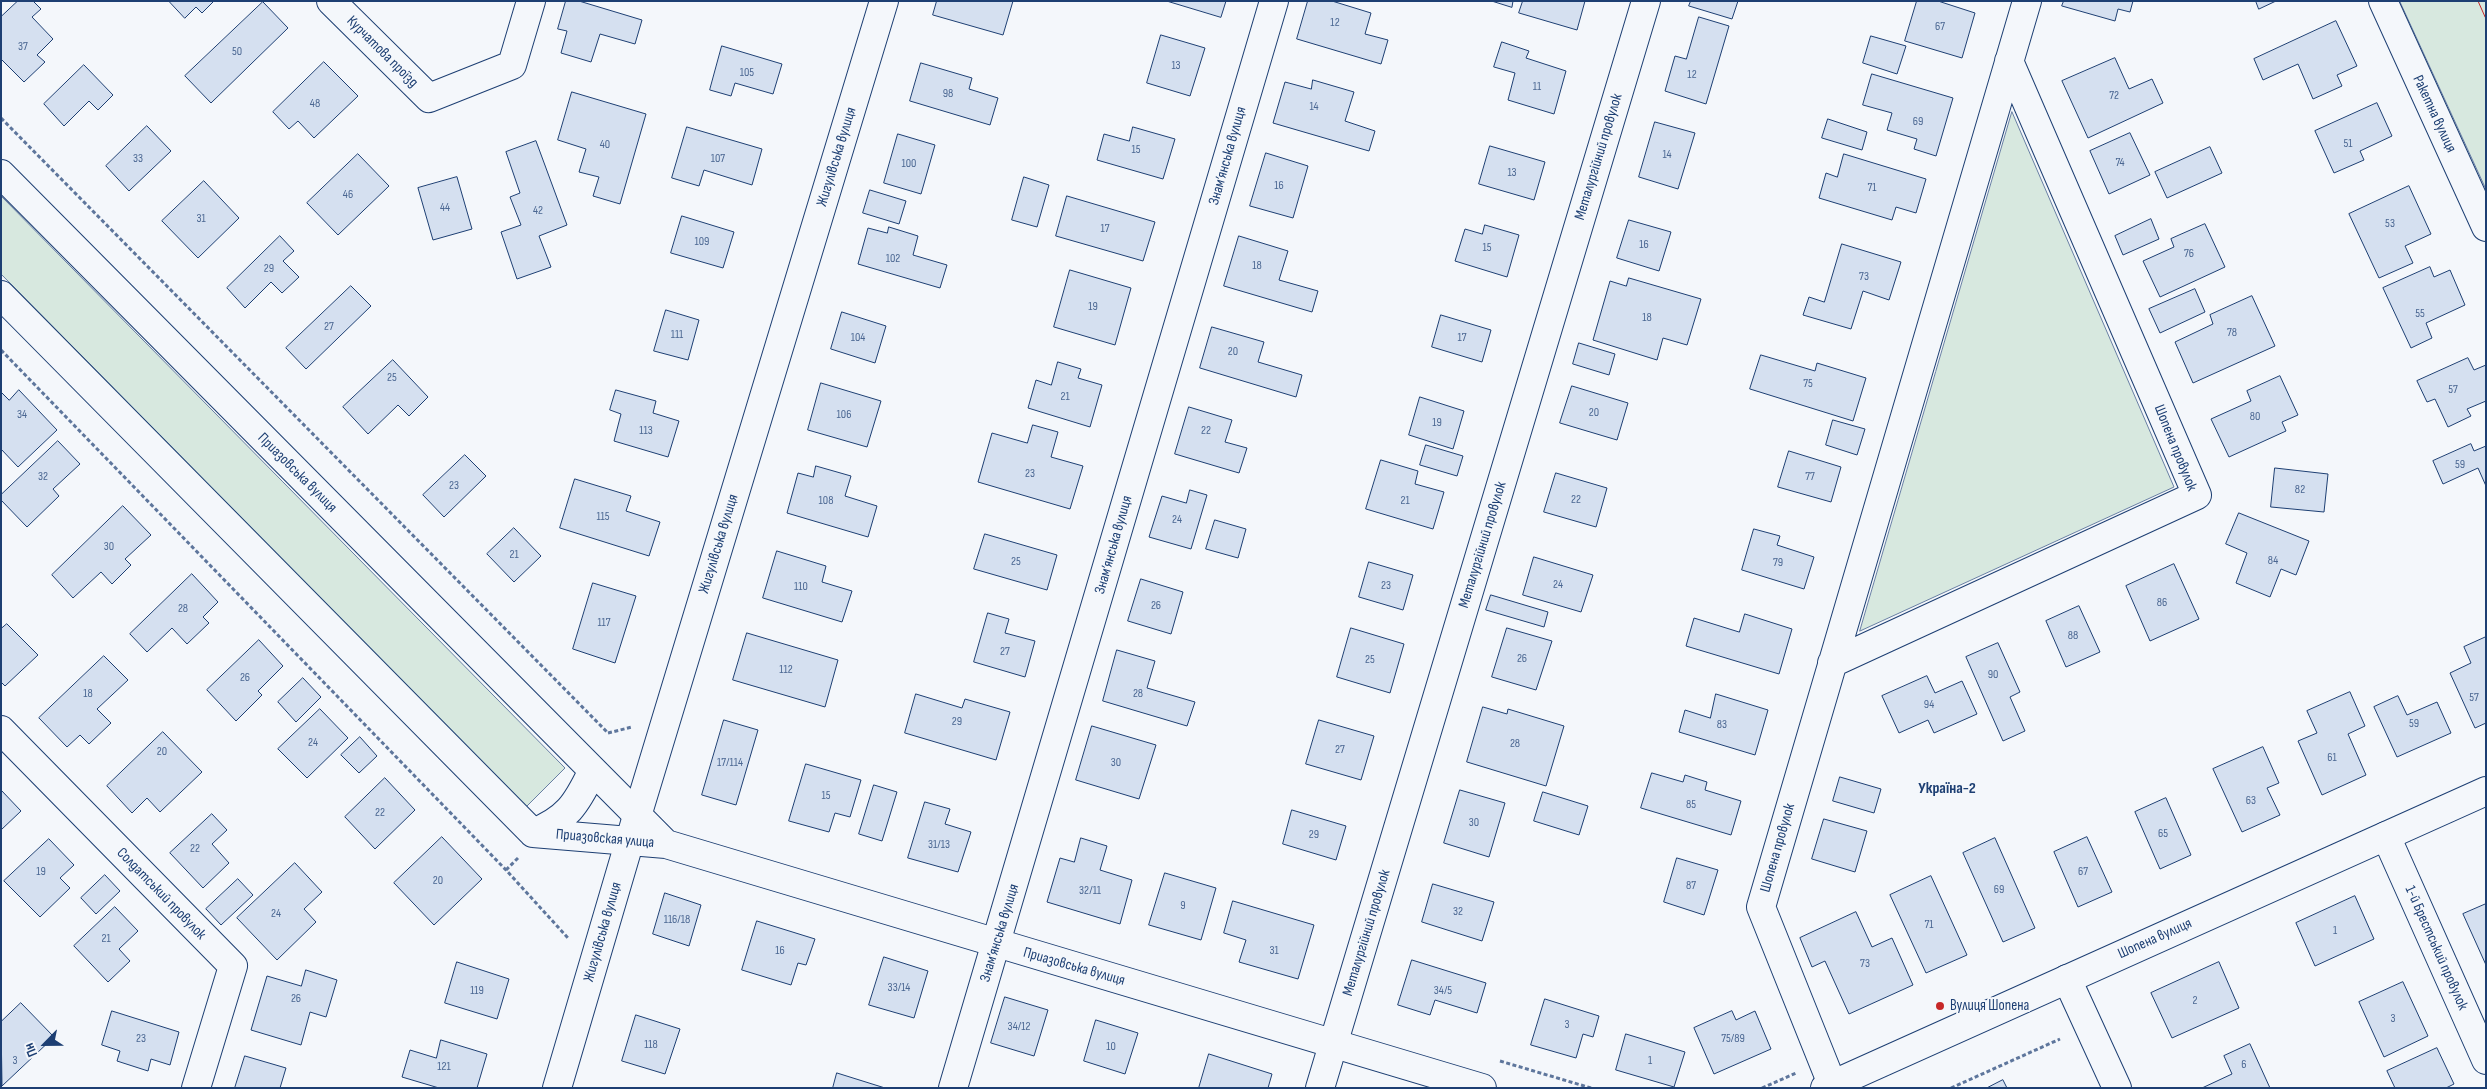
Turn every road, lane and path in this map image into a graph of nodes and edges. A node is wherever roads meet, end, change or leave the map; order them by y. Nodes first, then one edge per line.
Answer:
1 (331, 1) edge
2 (531, 1) edge
3 (884, 1) edge
4 (1274, 1) edge
5 (1646, 1) edge
6 (2027, 1) edge
7 (2383, 1) edge
8 (2009, 61) junction
9 (1, 118) edge
10 (1, 174) edge
11 (2486, 227) edge
12 (1, 295) edge
13 (1, 350) edge
14 (1832, 663) junction
15 (1, 730) edge
16 (608, 733) dead end
17 (592, 772) junction
18 (2486, 791) edge
19 (637, 816) junction
20 (2386, 836) junction
21 (630, 842) junction
22 (666, 844) junction
23 (530, 846) junction
24 (506, 870) junction
25 (997, 944) junction
26 (594, 965) junction
27 (2067, 979) junction
28 (2088, 1026) junction
29 (1333, 1044) junction
30 (2486, 1060) edge
31 (1828, 1086) edge
32 (196, 1088) edge
33 (557, 1088) edge
34 (953, 1088) edge
35 (1320, 1088) edge
36 (1482, 1088) edge
37 (1951, 1088) edge
38 (2117, 1088) edge

1 - 2 street, Курчатова проїзд
3 - 19 street, Жигулівська вулиця
4 - 25 street, Знам’янська вулиця
5 - 29 street, Металургійний провулок
6 - 8 street, Шопена провулок
7 - 11 street, Ракетна вулиця
8 - 14 street, Шопена провулок
8 - 14 street, Шопена провулок
9 - 16 path
10 - 17 street, Приазовська вулиця
12 - 23 street
13 - 24 path
14 - 31 street, Шопена провулок
15 - 32 street, Солдатський провулок
17 - 19 street, Приазовская улица
17 - 23 street, Приазовская улица
18 - 20 street, Шопена вулиця
19 - 21 street, Жигулівська вулиця
19 - 22 street, Приазовская улица
20 - 27 street, Шопена вулиця
20 - 30 street, 1-й Брестський провулок
21 - 22 street, Приазовская улица
21 - 23 street, Приазовская улица
21 - 26 street, Жигулівська вулиця
22 - 25 street, Приазовська вулиця
23 - 24 path
24 - 26 path
25 - 29 street, Приазовська вулиця
25 - 34 street, Знам’янська вулиця
26 - 33 street, Жигулівська вулиця
27 - 28 street
27 - 31 street, Шопена вулиця
28 - 37 path
28 - 38 street
29 - 35 street, Металургійний провулок
29 - 36 street, Приазовська вулиця

